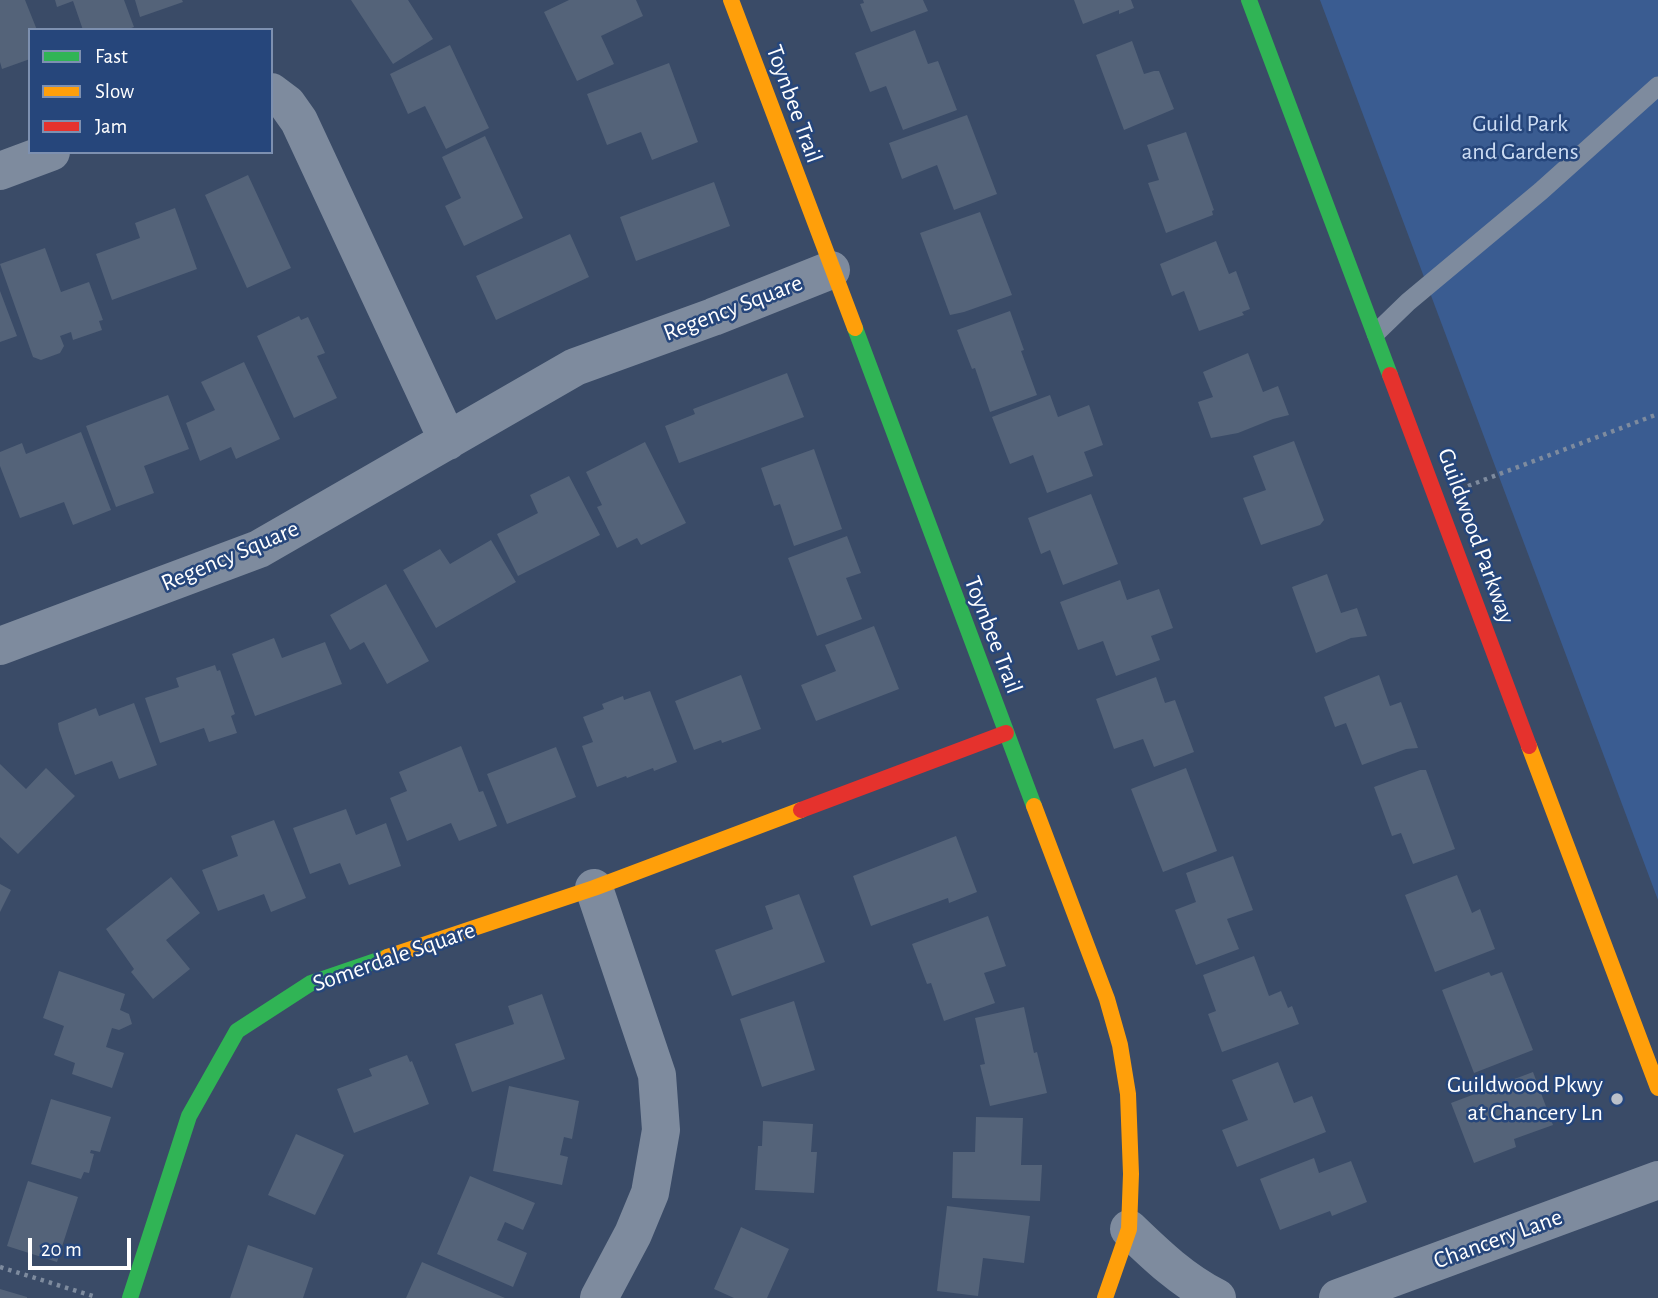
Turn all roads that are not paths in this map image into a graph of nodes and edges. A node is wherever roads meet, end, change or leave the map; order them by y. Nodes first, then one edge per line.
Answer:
1 (731, 0) edge
2 (1249, 0) edge
3 (1658, 86) edge
4 (273, 94) edge
5 (46, 154) edge
6 (0, 171) edge
7 (831, 270) junction
8 (1376, 333) junction
9 (448, 441) junction
10 (0, 646) edge
11 (1006, 733) junction
12 (594, 888) junction
13 (1658, 1088) edge
14 (1658, 1180) edge
15 (1129, 1229) junction
16 (130, 1298) edge
17 (599, 1298) edge
18 (1105, 1298) edge
19 (1217, 1298) edge
20 (1338, 1298) edge

1 - 7 street, Toynbee Trail
2 - 8 street, Guildwood Parkway
3 - 8 lane
4 - 9 street
5 - 6 street
7 - 9 street, Regency Square
7 - 11 street, Toynbee Trail
8 - 13 street, Guildwood Parkway
9 - 10 street, Regency Square
11 - 12 street, Somerdale Square
11 - 15 street, Toynbee Trail
12 - 16 street, Somerdale Square
12 - 17 street
14 - 20 street, Chancery Lane
15 - 18 street, Toynbee Trail
15 - 19 street

